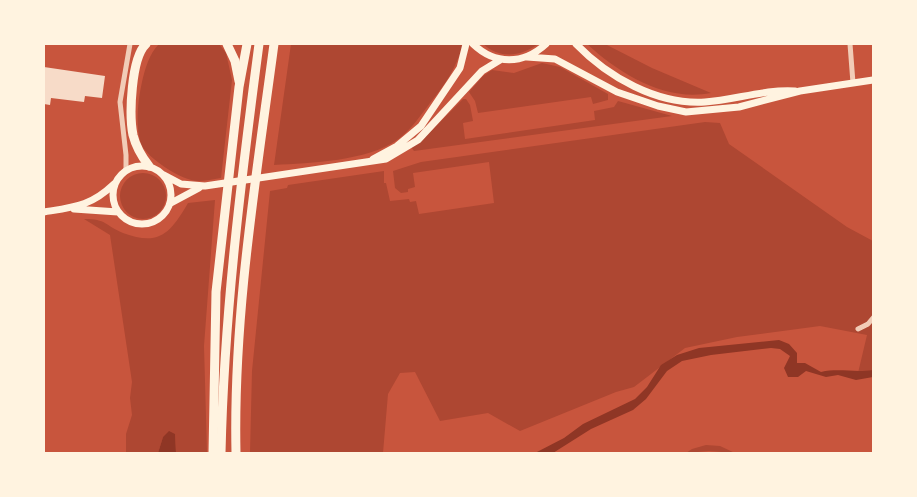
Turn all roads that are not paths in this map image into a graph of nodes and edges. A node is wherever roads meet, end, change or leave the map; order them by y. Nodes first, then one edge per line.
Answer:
1 (130, 44) edge
2 (146, 44) edge
3 (227, 44) edge
4 (247, 44) edge
5 (259, 44) edge
6 (274, 44) edge
7 (466, 44) edge
8 (473, 44) edge
9 (546, 44) edge
10 (576, 44) edge
11 (850, 44) edge
12 (527, 57) junction
13 (500, 60) junction
14 (873, 80) edge
15 (853, 83) junction
16 (239, 87) junction
17 (800, 91) junction
18 (364, 163) junction
19 (149, 166) junction
20 (126, 170) junction
21 (164, 175) junction
22 (115, 184) junction
23 (206, 186) junction
24 (171, 203) junction
25 (67, 208) junction
26 (44, 212) edge
27 (118, 212) junction
28 (873, 318) edge
29 (858, 329) dead end
30 (213, 453) edge
31 (222, 453) edge
32 (236, 453) edge

1 - 20 street
2 - 19 highway
3 - 16 highway
4 - 16 highway
5 - 31 highway
6 - 32 highway
7 - 18 main road
8 - 13 main road
9 - 12 main road
10 - 17 main road
11 - 15 street
12 - 13 main road
12 - 17 main road
13 - 18 main road
14 - 15 main road
15 - 17 main road
16 - 30 highway
18 - 23 main road
19 - 20 main road
19 - 21 main road
20 - 22 main road
21 - 23 main road
21 - 24 main road
22 - 25 main road
22 - 27 main road
23 - 24 main road
24 - 27 main road
25 - 26 main road
25 - 27 main road
28 - 29 street

